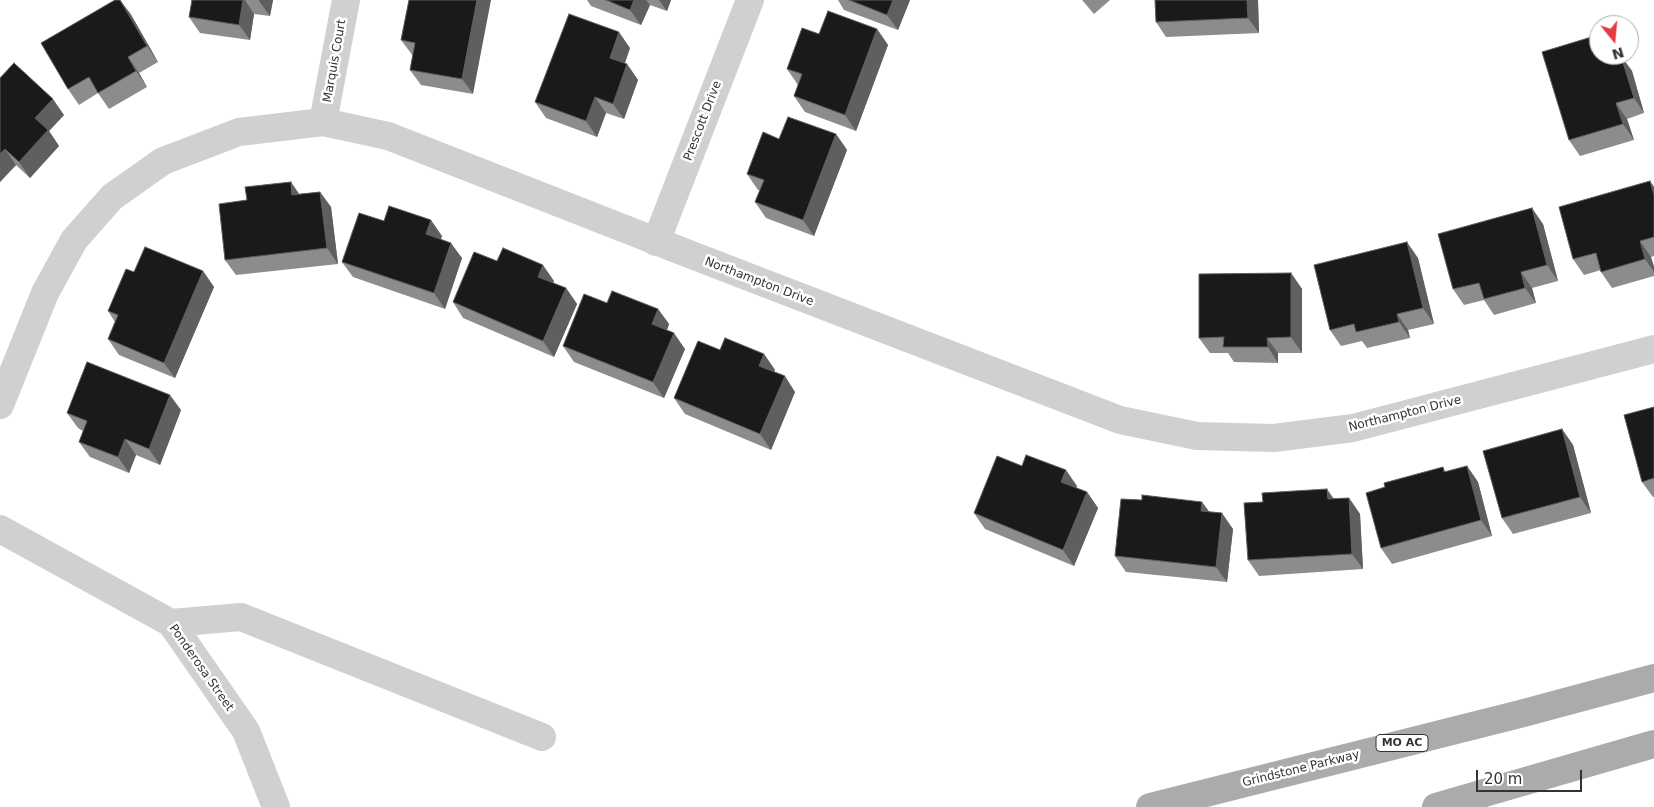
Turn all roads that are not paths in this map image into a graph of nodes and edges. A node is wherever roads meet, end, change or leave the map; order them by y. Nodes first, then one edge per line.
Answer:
1 (346, 0) edge
2 (750, 0) edge
3 (324, 122) junction
4 (656, 242) junction
5 (1654, 349) edge
6 (0, 405) edge
7 (0, 529) edge
8 (171, 623) junction
9 (1654, 678) edge
10 (542, 737) dead end
11 (1654, 744) edge
12 (276, 807) edge
13 (1150, 807) edge
14 (1436, 807) edge

1 - 3 street, Marquis Court
2 - 4 street, Prescott Drive
3 - 4 street, Northampton Drive
3 - 6 street, Northampton Drive
4 - 5 street, Northampton Drive
7 - 8 street, Ponderosa Street
8 - 10 street
8 - 12 street, Ponderosa Street
9 - 13 main road, Grindstone Parkway / MO AC
11 - 14 main road

